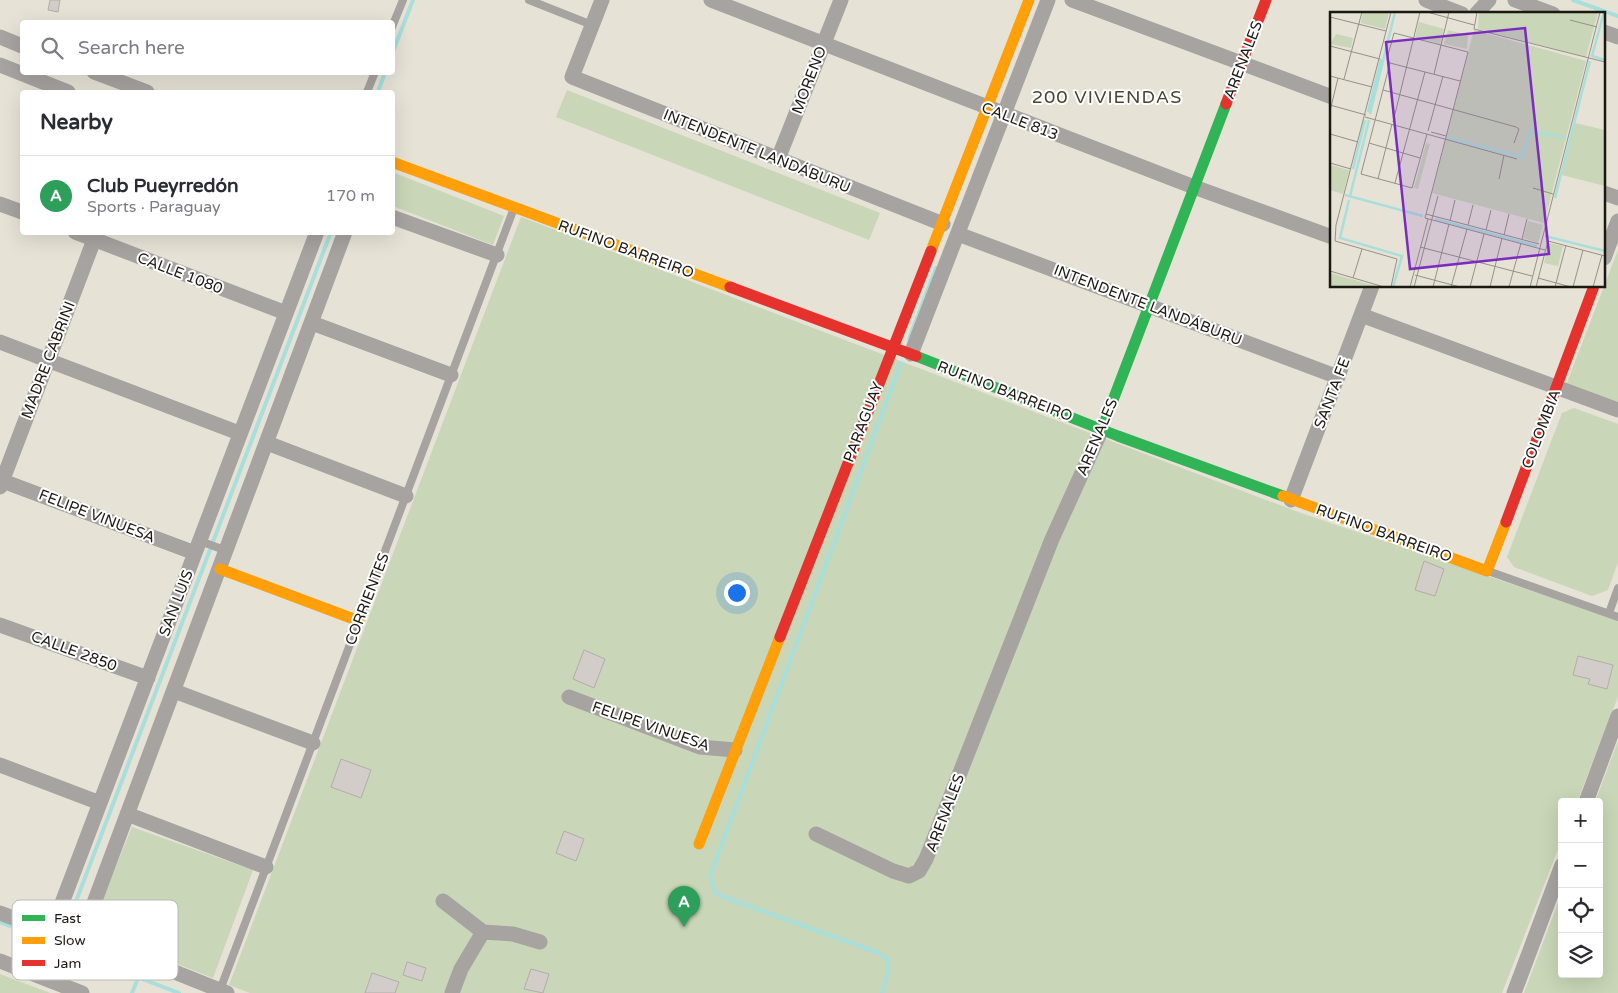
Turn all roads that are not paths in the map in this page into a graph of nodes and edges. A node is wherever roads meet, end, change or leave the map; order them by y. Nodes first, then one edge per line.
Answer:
1 (403, 0) edge
2 (529, 0) edge
3 (602, 0) edge
4 (711, 0) edge
5 (841, 0) edge
6 (1028, 0) edge
7 (1048, 0) edge
8 (1072, 0) edge
9 (1266, 0) edge
10 (1426, 0) edge
11 (1489, 0) edge
12 (1515, 0) edge
13 (1457, 12) edge
14 (1478, 12) edge
15 (1548, 12) edge
16 (395, 20) edge
17 (592, 26) junction
18 (1606, 33) edge
19 (0, 37) edge
20 (1618, 37) edge
21 (823, 43) junction
22 (20, 45) edge
23 (1242, 62) junction
24 (0, 65) edge
25 (20, 73) edge
26 (25, 75) edge
27 (102, 75) edge
28 (374, 75) edge
29 (63, 90) edge
30 (142, 90) edge
31 (368, 90) edge
32 (1330, 96) edge
33 (987, 108) junction
34 (1004, 114) junction
35 (778, 159) junction
36 (395, 163) edge
37 (1194, 187) junction
38 (1606, 194) edge
39 (1618, 198) edge
40 (0, 204) edge
41 (514, 208) junction
42 (20, 211) edge
43 (395, 218) edge
44 (1618, 221) edge
45 (942, 224) junction
46 (958, 234) junction
47 (316, 235) edge
48 (344, 235) edge
49 (96, 236) edge
50 (1330, 236) edge
51 (1606, 253) edge
52 (497, 255) junction
53 (1371, 288) edge
54 (1593, 288) edge
55 (1149, 306) junction
56 (286, 313) junction
57 (1361, 316) junction
58 (312, 323) junction
59 (0, 342) edge
60 (892, 348) junction
61 (911, 354) junction
62 (48, 361) junction
63 (451, 375) junction
64 (1338, 377) junction
65 (1556, 388) junction
66 (1618, 410) edge
67 (1102, 429) junction
68 (239, 433) junction
69 (267, 443) junction
70 (1, 483) edge
71 (406, 496) junction
72 (1291, 500) junction
73 (197, 547) junction
74 (227, 551) junction
75 (220, 569) junction
76 (1487, 571) junction
77 (1618, 588) edge
78 (1609, 613) junction
79 (1618, 617) edge
80 (358, 622) junction
81 (0, 625) edge
82 (148, 678) junction
83 (174, 692) junction
84 (569, 697) dead end
85 (1618, 716) edge
86 (313, 743) junction
87 (735, 750) junction
88 (0, 765) edge
89 (1587, 798) edge
90 (100, 803) junction
91 (128, 814) junction
92 (816, 834) dead end
93 (699, 844) dead end
94 (266, 867) junction
95 (1558, 876) edge
96 (63, 900) edge
97 (95, 900) edge
98 (443, 902) dead end
99 (0, 913) edge
100 (12, 917) edge
101 (483, 932) junction
102 (540, 942) dead end
103 (0, 961) edge
104 (12, 965) edge
105 (178, 973) edge
106 (50, 980) edge
107 (223, 991) edge
108 (82, 993) edge
109 (452, 993) edge
110 (1514, 993) edge

1 - 16 lane
2 - 17 lane
3 - 17 street
4 - 21 street, CALLE 813
5 - 21 street, MORENO
6 - 33 street, PARAGUAY
7 - 34 street
8 - 23 street
9 - 23 street, ARENALES
10 - 13 street
11 - 14 street
12 - 15 street
17 - 35 street, INTENDENTE LANDÁBURU
18 - 20 street
19 - 22 street
21 - 33 street, CALLE 813
21 - 35 street, MORENO
23 - 32 street
23 - 37 street, ARENALES
24 - 25 street
26 - 29 street
27 - 30 street
28 - 31 lane
33 - 34 street, CALLE 813
33 - 45 street, PARAGUAY
34 - 37 street, CALLE 813
34 - 46 street
35 - 45 street, INTENDENTE LANDÁBURU
36 - 41 street, RUFINO BARREIRO
37 - 50 street, CALLE 813
37 - 55 street, ARENALES
38 - 39 street
40 - 42 street
41 - 52 lane, CORRIENTES
41 - 60 street, RUFINO BARREIRO
43 - 52 street
44 - 51 street
45 - 60 street, PARAGUAY
46 - 55 street, INTENDENTE LANDÁBURU
46 - 61 street
47 - 56 street, SAN LUIS
48 - 58 street, SAN LUIS
49 - 56 street, CALLE 1080
49 - 62 street, MADRE CABRINI
52 - 63 lane, CORRIENTES
53 - 57 street, SANTA FE
54 - 65 street, COLOMBIA
55 - 64 street, INTENDENTE LANDÁBURU
55 - 67 street, ARENALES
56 - 68 street, SAN LUIS
57 - 64 street, SANTA FE
57 - 65 street
58 - 63 street
58 - 69 street, SAN LUIS
59 - 62 street
60 - 61 street, RUFINO BARREIRO
60 - 87 street, PARAGUAY
61 - 67 street, RUFINO BARREIRO
62 - 68 street
62 - 70 street, MADRE CABRINI
63 - 71 lane, CORRIENTES
64 - 72 street, SANTA FE
65 - 66 street
65 - 76 street, COLOMBIA
67 - 72 street, RUFINO BARREIRO
67 - 92 street, ARENALES
68 - 73 street, SAN LUIS
69 - 71 street
69 - 74 street, SAN LUIS
70 - 73 street, FELIPE VINUESA
71 - 80 lane, CORRIENTES
72 - 76 street, RUFINO BARREIRO
73 - 74 lane
73 - 82 street, SAN LUIS
74 - 75 street, SAN LUIS
75 - 80 street
75 - 83 street, SAN LUIS
76 - 78 lane, RUFINO BARREIRO
77 - 78 lane
78 - 79 lane, RUFINO BARREIRO
80 - 86 lane, CORRIENTES
81 - 82 street, CALLE 2850
82 - 90 street, SAN LUIS
83 - 86 street
83 - 91 street, SAN LUIS
84 - 87 street, FELIPE VINUESA
85 - 89 street
86 - 94 lane, CORRIENTES
87 - 93 street, PARAGUAY
88 - 90 street
90 - 96 street, SAN LUIS
91 - 94 street
91 - 97 street, SAN LUIS
94 - 107 lane, CORRIENTES
95 - 110 street
98 - 101 street
99 - 100 street
101 - 102 street
101 - 109 street
103 - 104 street
105 - 107 street
106 - 108 street

